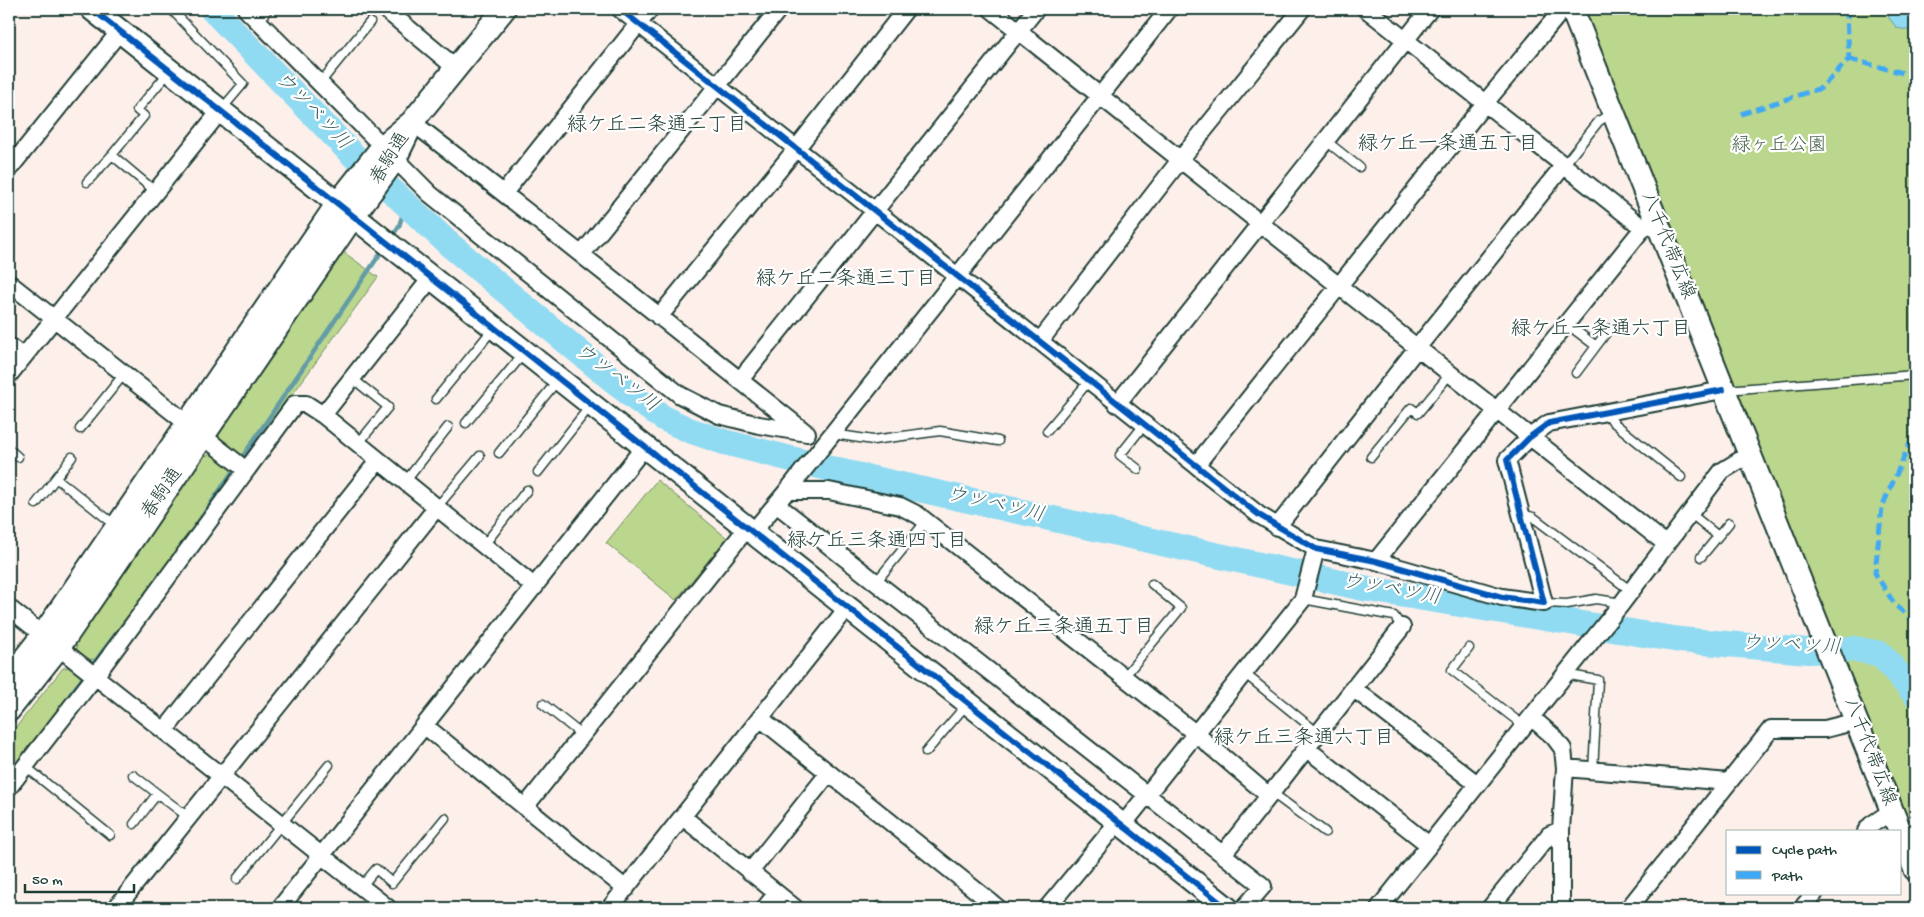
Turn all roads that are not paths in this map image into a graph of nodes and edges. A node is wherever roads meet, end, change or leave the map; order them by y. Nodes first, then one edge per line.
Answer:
1 (92, 9) edge
2 (171, 9) edge
3 (246, 9) edge
4 (504, 9) edge
5 (620, 9) edge
6 (650, 9) edge
7 (779, 9) edge
8 (906, 9) edge
9 (991, 9) edge
10 (1036, 9) edge
11 (1169, 9) edge
12 (1302, 9) edge
13 (1366, 9) edge
14 (1430, 9) edge
15 (1563, 9) edge
16 (1572, 9) edge
17 (391, 10) edge
18 (263, 15) edge
19 (370, 22) dead end
20 (638, 23) junction
21 (1019, 30) junction
22 (120, 31) junction
23 (1405, 40) junction
24 (456, 68) junction
25 (170, 70) junction
26 (320, 83) junction
27 (718, 86) junction
28 (1100, 95) junction
29 (1485, 103) junction
30 (221, 110) junction
31 (1614, 112) junction
32 (412, 122) junction
33 (1325, 140) junction
34 (796, 148) junction
35 (112, 155) junction
36 (385, 157) junction
37 (1180, 160) junction
38 (1564, 165) junction
39 (1359, 167) dead end
40 (9, 170) edge
41 (87, 182) dead end
42 (156, 192) junction
43 (504, 193) junction
44 (351, 201) junction
45 (876, 211) junction
46 (1260, 222) junction
47 (1650, 224) junction
48 (582, 254) junction
49 (958, 276) junction
50 (432, 277) junction
51 (9, 283) edge
52 (1339, 286) junction
53 (659, 317) junction
54 (55, 318) junction
55 (1567, 324) junction
56 (494, 327) junction
57 (1609, 329) dead end
58 (1040, 341) junction
59 (9, 346) edge
60 (1596, 346) junction
61 (1417, 348) junction
62 (526, 352) junction
63 (23, 357) junction
64 (1576, 373) dead end
65 (124, 374) junction
66 (1450, 374) junction
67 (9, 375) edge
68 (1915, 375) edge
69 (352, 378) junction
70 (559, 378) junction
71 (740, 380) junction
72 (1089, 380) junction
73 (1723, 390) junction
74 (436, 399) dead end
75 (592, 404) junction
76 (1117, 404) junction
77 (1498, 411) junction
78 (1607, 412) junction
79 (323, 415) junction
80 (466, 423) dead end
81 (1144, 425) junction
82 (448, 427) dead end
83 (80, 429) dead end
84 (195, 430) junction
85 (1048, 431) dead end
86 (807, 433) junction
87 (1530, 437) junction
88 (998, 441) dead end
89 (825, 442) junction
90 (358, 444) junction
91 (645, 446) junction
92 (9, 449) edge
93 (499, 454) dead end
94 (1750, 454) junction
95 (480, 456) dead end
96 (18, 457) dead end
97 (72, 457) dead end
98 (1371, 457) dead end
99 (378, 461) junction
100 (1196, 465) junction
101 (1138, 469) dead end
102 (246, 470) junction
103 (538, 472) dead end
104 (1681, 477) dead end
105 (56, 478) junction
106 (405, 482) junction
107 (527, 490) dead end
108 (787, 492) junction
109 (36, 504) dead end
110 (437, 506) junction
111 (1690, 513) junction
112 (1521, 514) junction
113 (926, 521) junction
114 (1729, 524) dead end
115 (117, 526) junction
116 (1277, 527) junction
117 (749, 531) junction
118 (1718, 536) junction
119 (1666, 544) junction
120 (484, 545) junction
121 (1315, 553) junction
122 (1701, 558) dead end
123 (1376, 561) junction
124 (876, 582) junction
125 (1152, 584) dead end
126 (535, 587) junction
127 (1304, 596) junction
128 (1622, 602) junction
129 (1544, 603) junction
130 (848, 607) junction
131 (9, 608) edge
132 (1402, 627) joint
133 (51, 641) junction
134 (1470, 648) dead end
135 (1244, 673) junction
136 (1564, 674) junction
137 (96, 676) junction
138 (1124, 677) junction
139 (9, 678) edge
140 (1353, 688) junction
141 (968, 702) junction
142 (543, 704) dead end
143 (9, 710) edge
144 (760, 718) junction
145 (1527, 721) junction
146 (1857, 721) junction
147 (425, 726) junction
148 (165, 730) junction
149 (1318, 733) junction
150 (1195, 734) junction
151 (582, 736) junction
152 (1306, 748) junction
153 (926, 752) dead end
154 (329, 765) dead end
155 (26, 766) junction
156 (1565, 768) junction
157 (1593, 771) junction
158 (828, 774) junction
159 (133, 775) dead end
160 (221, 775) junction
161 (1729, 782) junction
162 (1477, 784) junction
163 (9, 787) edge
164 (1269, 793) junction
165 (158, 794) junction
166 (1147, 794) junction
167 (525, 807) junction
168 (188, 817) junction
169 (683, 817) junction
170 (445, 818) dead end
171 (134, 824) dead end
172 (282, 824) junction
173 (1120, 824) junction
174 (1897, 824) edge
175 (1561, 830) junction
176 (1867, 830) edge
177 (1325, 832) dead end
178 (110, 835) dead end
179 (1902, 836) edge
180 (1429, 845) junction
181 (1224, 853) junction
182 (322, 856) junction
183 (1915, 869) edge
184 (750, 872) junction
185 (237, 879) dead end
186 (361, 887) junction
187 (626, 889) junction
188 (776, 894) junction
189 (1814, 894) edge
190 (116, 908) edge
191 (280, 908) edge
192 (388, 908) edge
193 (610, 908) edge
194 (765, 908) edge
195 (795, 908) edge
196 (998, 908) edge
197 (1047, 908) edge
198 (1227, 908) edge
199 (1244, 908) edge
200 (1379, 908) edge
201 (1490, 908) edge
202 (1561, 908) edge
203 (1629, 908) edge
204 (1802, 908) edge

1 - 22 street
2 - 30 lane
3 - 18 street
4 - 24 street, 春駒通
5 - 20 street
6 - 20 street
7 - 27 street
8 - 34 street
9 - 21 street
10 - 21 street
11 - 28 street
12 - 37 street
13 - 23 street
14 - 23 street
15 - 29 street
16 - 31 street, 八千代帯広線
17 - 24 street
18 - 26 street
19 - 26 lane
20 - 27 street
20 - 43 street
21 - 28 street
21 - 45 street
22 - 25 street
22 - 40 street
23 - 29 street
23 - 33 street
24 - 32 street, 春駒通
25 - 30 street
25 - 35 lane
26 - 36 street
27 - 34 street
27 - 48 street
28 - 37 street
28 - 49 street
29 - 38 street
29 - 52 street
30 - 42 street
30 - 44 street
31 - 38 lane
31 - 47 street, 八千代帯広線
32 - 36 street, 春駒通
32 - 43 street
33 - 39 lane
33 - 46 street
34 - 45 street
34 - 53 street
35 - 41 lane
35 - 42 lane
36 - 44 street, 春駒通
36 - 86 street
37 - 46 street
37 - 58 street
38 - 47 street
38 - 61 street
42 - 54 street
43 - 48 street
44 - 50 street
44 - 84 street, 春駒通
45 - 49 street
45 - 71 street
46 - 52 street
46 - 76 street
47 - 55 street
47 - 73 street, 八千代帯広線
48 - 53 street
49 - 58 street
49 - 89 street
50 - 56 street
50 - 69 street
51 - 54 street
52 - 61 street
52 - 100 street
53 - 71 street
54 - 63 street
54 - 65 street
55 - 60 lane
55 - 77 street
56 - 62 street
56 - 74 lane
57 - 60 lane
58 - 72 street
59 - 63 street
60 - 64 lane
61 - 66 street
61 - 116 street
62 - 70 street
62 - 80 lane
63 - 67 street
65 - 83 lane
65 - 84 street
66 - 77 street
66 - 98 lane
68 - 73 lane
69 - 79 street
69 - 90 lane
70 - 75 street
70 - 93 lane
71 - 86 street
72 - 76 street
72 - 85 lane
73 - 78 street
73 - 94 street, 八千代帯広線
75 - 91 street
75 - 103 lane
76 - 81 street
77 - 87 street
77 - 123 street
78 - 87 street
78 - 104 lane
79 - 90 street
79 - 102 street
81 - 100 street
81 - 101 lane
82 - 106 lane
84 - 102 street
84 - 115 street, 春駒通
84 - 133 street, 春駒通
86 - 89 street
87 - 112 street
87 - 119 street
88 - 89 lane
89 - 108 street
90 - 99 street
91 - 117 street
91 - 126 street
92 - 96 lane
94 - 111 street
94 - 146 street, 八千代帯広線
95 - 110 lane
97 - 105 lane
99 - 106 street
99 - 148 street
100 - 116 street
102 - 137 street
105 - 109 lane
105 - 115 lane
106 - 110 street
107 - 120 lane
108 - 113 street
108 - 117 street
108 - 124 street
110 - 120 street
110 - 160 street
111 - 118 lane
111 - 119 street
112 - 128 lane
112 - 129 street
113 - 124 lane
113 - 138 street
114 - 118 lane
115 - 133 street, 春駒通
116 - 121 street
117 - 130 street
117 - 151 street
118 - 122 lane
119 - 128 street
120 - 126 street
121 - 123 street
121 - 127 street
123 - 129 street
124 - 166 street
125 - 138 lane
126 - 147 street
127 - 132 lane
127 - 135 street
128 - 129 lane
128 - 136 street
130 - 141 street
130 - 144 street
131 - 133 street
132 - 140 street
133 - 137 street
133 - 139 street, 春駒通
133 - 143 street, 春駒通
134 - 145 lane
135 - 149 lane
135 - 150 street
136 - 145 street
136 - 157 lane
137 - 148 street
137 - 155 street
138 - 150 street
140 - 149 street
140 - 162 street
141 - 153 lane
141 - 173 street
142 - 151 lane
144 - 158 street
144 - 169 street
145 - 156 street
145 - 162 street
146 - 161 street
146 - 174 street, 八千代帯広線
147 - 167 street
147 - 182 street
148 - 160 street
149 - 152 street
150 - 164 street
150 - 166 street
151 - 167 street
152 - 164 street
152 - 180 street
154 - 172 lane
155 - 163 street
155 - 178 lane
156 - 157 street
156 - 175 street
157 - 161 street
158 - 184 street
158 - 196 street
159 - 165 lane
160 - 168 street
160 - 172 street
161 - 203 street
162 - 180 street
164 - 177 lane
164 - 181 street
165 - 168 lane
165 - 171 lane
166 - 173 street
166 - 181 street
167 - 187 street
168 - 190 street
169 - 184 street
169 - 187 street
170 - 186 lane
172 - 182 street
172 - 185 lane
173 - 197 street
173 - 198 street
174 - 176 street
175 - 201 street
175 - 202 street
179 - 183 street, 八千代帯広線
180 - 200 street
181 - 199 street
182 - 186 street
182 - 191 street
184 - 188 street
186 - 192 street
187 - 193 street
188 - 194 street
188 - 195 street
189 - 204 street

